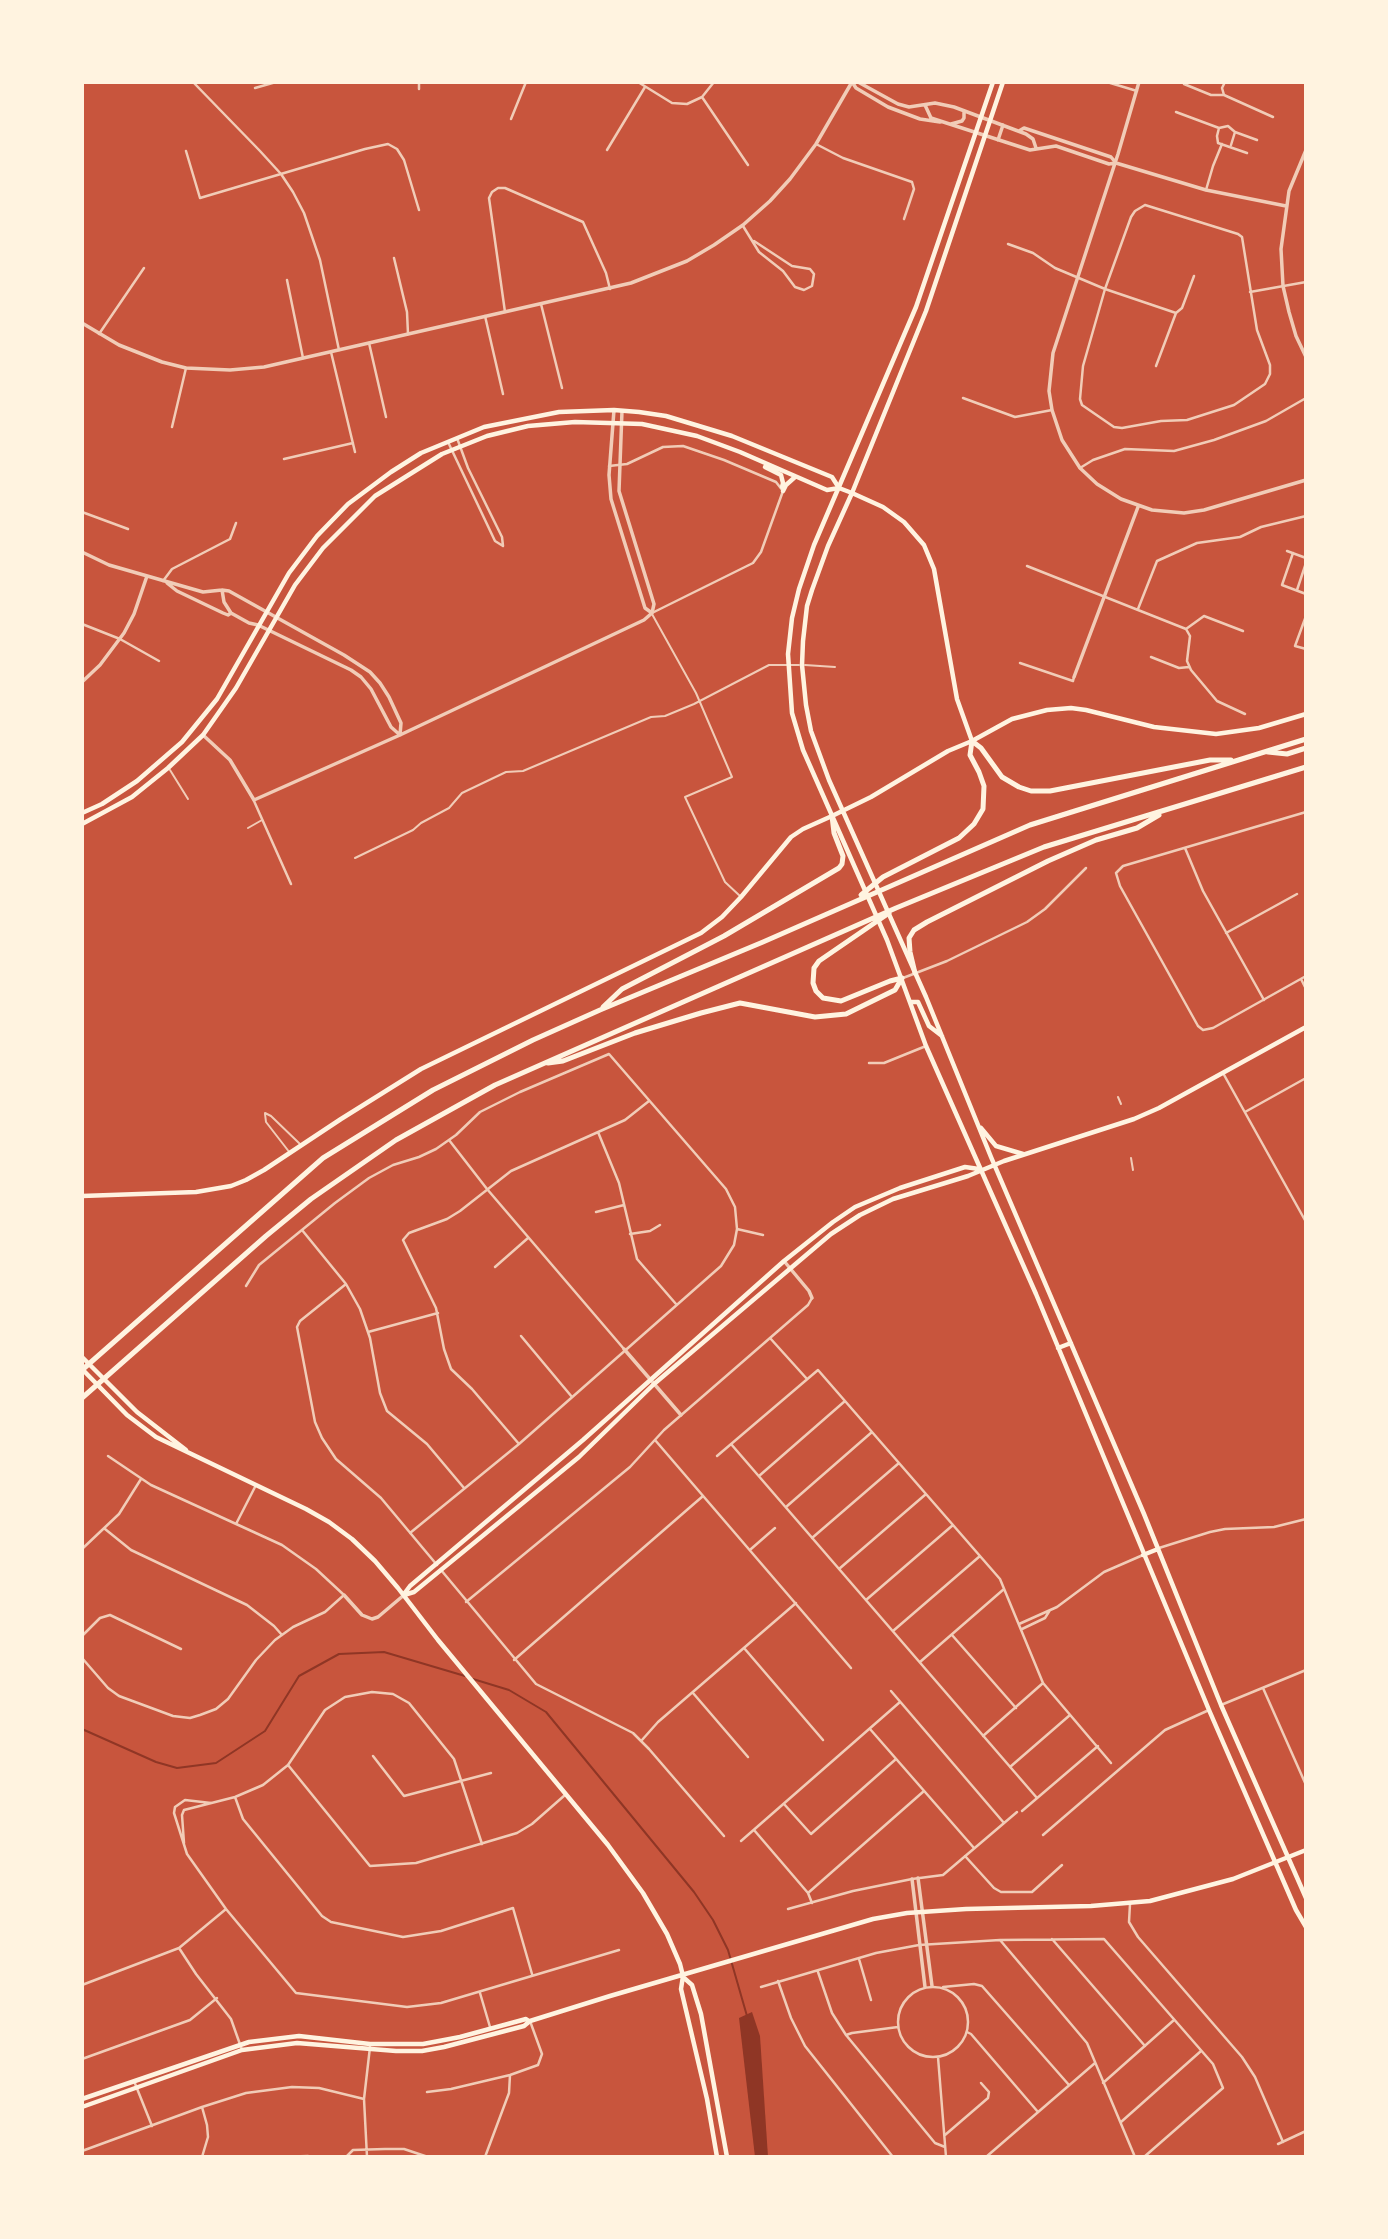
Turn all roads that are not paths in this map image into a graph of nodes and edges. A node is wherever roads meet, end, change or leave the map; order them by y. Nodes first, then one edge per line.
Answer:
1 (193, 82) edge
2 (276, 82) edge
3 (419, 82) edge
4 (526, 82) edge
5 (638, 82) edge
6 (714, 82) edge
7 (852, 82) edge
8 (993, 82) edge
9 (1003, 82) edge
10 (1107, 82) edge
11 (1139, 82) edge
12 (1225, 82) edge
13 (1184, 84) dead end
14 (645, 87) junction
15 (256, 88) dead end
16 (419, 89) dead end
17 (1137, 91) junction
18 (1224, 95) junction
19 (702, 97) junction
20 (925, 105) junction
21 (964, 111) junction
22 (1176, 112) dead end
23 (1273, 117) dead end
24 (981, 118) junction
25 (511, 119) dead end
26 (990, 121) junction
27 (943, 122) junction
28 (951, 124) junction
29 (1003, 125) junction
30 (1219, 128) junction
31 (1018, 131) junction
32 (1236, 132) junction
33 (977, 133) junction
34 (985, 136) junction
35 (998, 140) junction
36 (1257, 140) dead end
37 (816, 144) junction
38 (1222, 144) junction
39 (1230, 147) junction
40 (1036, 148) junction
41 (607, 150) dead end
42 (1306, 150) edge
43 (186, 151) dead end
44 (1247, 153) dead end
45 (1116, 163) junction
46 (748, 165) dead end
47 (281, 174) junction
48 (1206, 190) junction
49 (1286, 206) junction
50 (419, 210) dead end
51 (904, 219) dead end
52 (743, 225) junction
53 (754, 241) junction
54 (1008, 244) dead end
55 (394, 258) dead end
56 (144, 268) dead end
57 (1194, 276) dead end
58 (1077, 277) junction
59 (287, 280) dead end
60 (1306, 282) edge
61 (1283, 286) junction
62 (610, 289) junction
63 (1105, 289) junction
64 (1250, 292) junction
65 (541, 304) junction
66 (505, 312) junction
67 (1176, 313) junction
68 (485, 316) junction
69 (82, 323) edge
70 (99, 334) junction
71 (408, 334) junction
72 (369, 343) junction
73 (339, 350) junction
74 (331, 352) junction
75 (303, 358) junction
76 (1306, 358) edge
77 (1156, 366) dead end
78 (186, 368) junction
79 (562, 388) dead end
80 (503, 394) dead end
81 (962, 398) dead end
82 (1306, 398) edge
83 (614, 410) junction
84 (1052, 410) junction
85 (622, 411) junction
86 (386, 417) dead end
87 (613, 422) junction
88 (622, 422) junction
89 (172, 427) dead end
90 (457, 438) junction
91 (448, 442) junction
92 (353, 443) junction
93 (461, 446) junction
94 (452, 450) junction
95 (355, 452) dead end
96 (284, 459) dead end
97 (760, 461) junction
98 (619, 465) junction
99 (610, 466) junction
100 (1080, 468) junction
101 (796, 476) junction
102 (1306, 480) edge
103 (839, 488) junction
104 (782, 489) junction
105 (852, 493) junction
106 (1138, 507) junction
107 (82, 512) edge
108 (1306, 516) edge
109 (236, 523) dead end
110 (128, 529) dead end
111 (1287, 551) dead end
112 (82, 552) edge
113 (1293, 553) junction
114 (1306, 558) edge
115 (1306, 564) edge
116 (1027, 566) dead end
117 (147, 576) junction
118 (163, 581) junction
119 (222, 590) junction
120 (1296, 590) junction
121 (1306, 594) edge
122 (1105, 597) junction
123 (1138, 609) junction
124 (265, 612) junction
125 (652, 612) junction
126 (231, 613) junction
127 (1306, 616) edge
128 (276, 618) junction
129 (82, 624) edge
130 (258, 625) junction
131 (1186, 629) junction
132 (269, 630) junction
133 (1301, 630) junction
134 (1243, 631) dead end
135 (1306, 632) edge
136 (120, 639) junction
137 (1306, 649) edge
138 (1152, 657) dead end
139 (159, 661) dead end
140 (1020, 663) dead end
141 (788, 665) junction
142 (802, 665) junction
143 (835, 667) dead end
144 (1189, 667) junction
145 (1074, 677) joint
146 (82, 682) edge
147 (699, 702) junction
148 (1245, 714) dead end
149 (1306, 714) edge
150 (400, 734) junction
151 (202, 735) junction
152 (1306, 739) edge
153 (972, 741) junction
154 (1306, 748) edge
155 (1265, 752) junction
156 (1238, 760) junction
157 (1306, 767) edge
158 (168, 768) junction
159 (188, 799) dead end
160 (254, 800) junction
161 (1167, 809) junction
162 (843, 811) junction
163 (1306, 812) edge
164 (82, 813) edge
165 (832, 816) junction
166 (263, 820) junction
167 (82, 824) edge
168 (248, 828) dead end
169 (1185, 848) junction
170 (355, 858) dead end
171 (1086, 868) dead end
172 (291, 884) dead end
173 (1297, 894) dead end
174 (741, 897) junction
175 (856, 900) junction
176 (896, 908) junction
177 (1226, 933) junction
178 (915, 973) junction
179 (1306, 976) edge
180 (902, 978) junction
181 (1301, 979) junction
182 (1306, 989) edge
183 (1265, 1000) junction
184 (910, 1002) junction
185 (600, 1010) junction
186 (1306, 1027) edge
187 (942, 1036) junction
188 (926, 1046) junction
189 (541, 1063) junction
190 (869, 1063) dead end
191 (1223, 1073) junction
192 (1306, 1078) edge
193 (1118, 1097) dead end
194 (650, 1100) junction
195 (1121, 1104) dead end
196 (1245, 1112) junction
197 (978, 1123) junction
198 (598, 1132) junction
199 (449, 1140) junction
200 (302, 1146) junction
201 (290, 1154) junction
202 (1023, 1154) junction
203 (1131, 1158) dead end
204 (994, 1164) junction
205 (980, 1169) junction
206 (1133, 1170) dead end
207 (487, 1189) junction
208 (82, 1196) edge
209 (624, 1205) junction
210 (596, 1212) dead end
211 (1306, 1222) edge
212 (660, 1225) dead end
213 (737, 1229) junction
214 (302, 1230) junction
215 (630, 1234) junction
216 (763, 1235) dead end
217 (528, 1238) junction
218 (784, 1262) junction
219 (495, 1267) dead end
220 (790, 1268) junction
221 (346, 1284) junction
222 (246, 1286) dead end
223 (812, 1298) joint
224 (676, 1304) junction
225 (438, 1313) junction
226 (368, 1332) junction
227 (521, 1336) dead end
228 (770, 1338) junction
229 (1071, 1343) junction
230 (1058, 1348) junction
231 (624, 1349) junction
232 (82, 1357) edge
233 (82, 1369) edge
234 (650, 1379) junction
235 (807, 1379) junction
236 (654, 1384) junction
237 (572, 1397) junction
238 (82, 1398) edge
239 (845, 1401) junction
240 (681, 1415) junction
241 (872, 1432) junction
242 (654, 1440) junction
243 (519, 1444) junction
244 (732, 1444) junction
245 (189, 1453) junction
246 (108, 1456) dead end
247 (717, 1456) dead end
248 (899, 1463) junction
249 (759, 1476) junction
250 (141, 1479) junction
251 (256, 1485) junction
252 (464, 1488) junction
253 (926, 1494) junction
254 (703, 1496) junction
255 (786, 1507) junction
256 (1306, 1519) edge
257 (236, 1524) junction
258 (953, 1525) junction
259 (775, 1528) dead end
260 (105, 1529) junction
261 (410, 1533) junction
262 (812, 1538) junction
263 (82, 1549) edge
264 (1157, 1549) junction
265 (750, 1550) junction
266 (1143, 1555) junction
267 (980, 1556) junction
268 (437, 1565) junction
269 (839, 1569) junction
270 (441, 1570) junction
271 (1004, 1589) junction
272 (344, 1595) junction
273 (404, 1595) junction
274 (866, 1600) junction
275 (466, 1602) junction
276 (796, 1603) junction
277 (1051, 1610) junction
278 (1019, 1623) junction
279 (1021, 1629) junction
280 (893, 1631) junction
281 (282, 1635) junction
282 (952, 1635) junction
283 (82, 1636) edge
284 (744, 1648) junction
285 (181, 1649) dead end
286 (82, 1658) edge
287 (514, 1660) junction
288 (920, 1662) junction
289 (852, 1668) dead end
290 (1306, 1670) edge
291 (1043, 1684) junction
292 (1263, 1688) junction
293 (891, 1691) dead end
294 (692, 1692) junction
295 (900, 1702) junction
296 (1221, 1705) junction
297 (1016, 1708) junction
298 (1209, 1710) junction
299 (1070, 1715) junction
300 (870, 1729) junction
301 (983, 1736) junction
302 (823, 1740) dead end
303 (641, 1741) junction
304 (1098, 1746) junction
305 (373, 1756) dead end
306 (748, 1757) dead end
307 (896, 1759) junction
308 (1111, 1763) dead end
309 (288, 1765) junction
310 (1010, 1767) junction
311 (491, 1773) dead end
312 (462, 1780) junction
313 (1306, 1785) edge
314 (924, 1791) junction
315 (565, 1795) junction
316 (235, 1797) junction
317 (1037, 1798) junction
318 (211, 1803) junction
319 (784, 1804) junction
320 (1022, 1811) dead end
321 (1017, 1812) dead end
322 (1004, 1823) junction
323 (754, 1830) junction
324 (1043, 1835) dead end
325 (724, 1836) dead end
326 (741, 1841) dead end
327 (184, 1843) junction
328 (482, 1844) junction
329 (974, 1849) junction
330 (1306, 1850) edge
331 (965, 1856) junction
332 (1289, 1857) junction
333 (1276, 1863) junction
334 (1062, 1865) dead end
335 (918, 1878) junction
336 (912, 1879) junction
337 (808, 1893) junction
338 (1306, 1898) edge
339 (812, 1903) junction
340 (1130, 1904) junction
341 (226, 1909) junction
342 (788, 1909) dead end
343 (919, 1912) junction
344 (1306, 1927) edge
345 (1052, 1939) junction
346 (1000, 1940) junction
347 (926, 1944) junction
348 (919, 1945) junction
349 (179, 1948) junction
350 (619, 1950) dead end
351 (859, 1958) junction
352 (818, 1970) junction
353 (532, 1974) junction
354 (683, 1976) junction
355 (778, 1981) junction
356 (82, 1985) edge
357 (761, 1986) dead end
358 (932, 1986) junction
359 (925, 1987) junction
360 (942, 1988) junction
361 (480, 1992) junction
362 (217, 1998) junction
363 (871, 2000) dead end
364 (1174, 2020) junction
365 (530, 2021) junction
366 (898, 2027) junction
367 (491, 2031) junction
368 (967, 2032) junction
369 (846, 2035) junction
370 (240, 2043) junction
371 (1145, 2046) junction
372 (370, 2047) junction
373 (242, 2050) junction
374 (1201, 2051) junction
375 (938, 2057) junction
376 (82, 2059) edge
377 (1095, 2063) junction
378 (510, 2075) junction
379 (134, 2081) junction
380 (981, 2083) dead end
381 (1103, 2083) junction
382 (1069, 2085) junction
383 (137, 2089) junction
384 (427, 2092) dead end
385 (82, 2099) edge
386 (364, 2099) junction
387 (82, 2107) edge
388 (202, 2107) junction
389 (1038, 2112) junction
390 (1121, 2122) junction
391 (152, 2126) junction
392 (1306, 2131) edge
393 (944, 2136) junction
394 (1283, 2142) junction
395 (1278, 2144) dead end
396 (945, 2147) junction
397 (366, 2150) junction
398 (82, 2151) edge
399 (309, 2156) edge
400 (202, 2157) edge
401 (278, 2157) edge
402 (346, 2157) edge
403 (367, 2157) edge
404 (428, 2157) edge
405 (485, 2157) edge
406 (717, 2157) edge
407 (727, 2157) edge
408 (893, 2157) edge
409 (946, 2157) edge
410 (986, 2157) edge
411 (1135, 2157) edge
412 (1144, 2157) edge

1 - 47 street
2 - 15 street
3 - 16 street
4 - 25 street
5 - 14 street
6 - 19 street
7 - 20 street
7 - 27 street
7 - 37 street
8 - 24 main road
9 - 26 main road
10 - 17 street
11 - 17 street
12 - 18 street
13 - 18 street
14 - 19 street
14 - 41 street
17 - 45 street
18 - 23 street
19 - 46 street
20 - 21 street
20 - 27 street
21 - 24 street
21 - 28 street
22 - 30 street
24 - 26 street
24 - 33 main road
26 - 29 street
26 - 34 main road
27 - 28 street
28 - 33 street
29 - 31 street
29 - 35 street
30 - 32 street
30 - 38 street
31 - 40 street
31 - 45 street
32 - 36 street
32 - 39 street
33 - 34 street
33 - 103 main road
34 - 35 street
34 - 105 main road
35 - 40 street
37 - 51 street
37 - 52 street
38 - 39 street
38 - 48 street
39 - 44 street
40 - 45 street
42 - 49 street
43 - 47 street
45 - 48 street
45 - 58 street
47 - 50 street
47 - 73 street
48 - 49 street
49 - 61 street
52 - 53 street
52 - 62 street
53 - 53 street
54 - 58 street
55 - 71 street
56 - 70 street
57 - 67 street
58 - 63 street
58 - 84 street
59 - 75 street
60 - 61 street
61 - 64 street
61 - 76 street
62 - 65 street
62 - 66 street
63 - 64 street
63 - 64 street
63 - 67 street
65 - 66 street
65 - 79 street
66 - 68 street
67 - 77 street
68 - 71 street
68 - 80 street
69 - 70 street
70 - 78 street
71 - 72 street
72 - 73 street
72 - 86 street
73 - 74 street
74 - 75 street
74 - 92 street
75 - 78 street
78 - 89 street
81 - 84 street
82 - 100 street
83 - 85 main road
83 - 87 street
83 - 90 main road
84 - 100 street
85 - 88 street
85 - 103 main road
87 - 88 main road
87 - 93 main road
87 - 99 street
88 - 97 main road
88 - 98 street
90 - 91 main road
90 - 93 street
91 - 94 street
91 - 124 main road
92 - 95 street
92 - 96 street
93 - 94 main road
93 - 94 street
94 - 128 main road
97 - 101 main road
97 - 104 main road
98 - 99 street
98 - 104 street
98 - 125 street
99 - 125 street
100 - 106 street
101 - 103 main road
101 - 104 main road
102 - 106 street
103 - 105 main road
103 - 141 main road
104 - 125 street
105 - 142 main road
105 - 153 main road
106 - 122 street
107 - 110 street
108 - 123 street
109 - 118 street
111 - 113 street
112 - 117 street
113 - 114 street
113 - 120 street
115 - 120 street
116 - 122 street
117 - 118 street
117 - 136 street
118 - 119 street
118 - 126 street
119 - 124 street
119 - 126 street
120 - 121 street
122 - 123 street
122 - 145 street
123 - 131 street
124 - 128 street
124 - 130 main road
125 - 147 lane
125 - 150 street
126 - 130 street
127 - 133 street
128 - 132 main road
128 - 150 street
129 - 136 street
130 - 132 street
130 - 164 main road
131 - 134 street
131 - 144 street
132 - 150 street
132 - 151 main road
133 - 135 street
133 - 137 street
136 - 139 street
136 - 146 street
138 - 144 street
140 - 145 street
141 - 142 lane
141 - 147 lane
141 - 165 main road
142 - 143 lane
142 - 162 main road
144 - 148 street
147 - 170 lane
147 - 174 lane
149 - 153 main road
150 - 160 street
151 - 158 main road
151 - 160 street
152 - 155 highway
153 - 156 highway
153 - 162 main road
153 - 175 highway
154 - 155 highway
155 - 156 highway
156 - 175 highway
157 - 161 highway
158 - 159 lane
158 - 167 main road
160 - 166 street
161 - 176 highway
161 - 178 highway
162 - 165 main road
162 - 178 main road
163 - 169 street
165 - 174 main road
165 - 180 main road
165 - 185 highway
166 - 168 lane
166 - 172 street
169 - 177 street
169 - 183 street
171 - 178 street
173 - 177 street
174 - 200 main road
175 - 185 highway
176 - 180 highway
176 - 189 highway
177 - 183 street
178 - 180 street
178 - 187 main road
179 - 181 street
180 - 184 main road
180 - 189 highway
181 - 182 street
181 - 183 street
184 - 187 main road
184 - 188 main road
185 - 233 highway
186 - 191 main road
187 - 197 main road
188 - 190 street
188 - 205 main road
189 - 238 highway
191 - 196 street
191 - 202 main road
192 - 196 street
193 - 195 lane
194 - 198 street
194 - 199 street
194 - 213 street
196 - 211 street
197 - 202 main road
197 - 204 main road
198 - 207 street
198 - 209 street
199 - 207 street
199 - 214 street
200 - 201 main road
200 - 201 lane
201 - 208 main road
202 - 204 main road
203 - 206 lane
204 - 205 main road
204 - 229 main road
205 - 218 main road
205 - 220 main road
205 - 230 main road
207 - 217 street
207 - 225 street
209 - 210 street
209 - 215 street
212 - 215 street
213 - 216 street
213 - 224 street
214 - 221 street
214 - 222 street
215 - 224 street
217 - 219 street
217 - 231 street
218 - 220 street
218 - 234 main road
220 - 223 street
220 - 236 main road
221 - 226 street
221 - 261 street
223 - 228 street
224 - 231 street
225 - 226 street
225 - 243 street
226 - 252 street
227 - 237 street
228 - 235 street
228 - 240 street
229 - 230 main road
229 - 264 main road
230 - 266 main road
231 - 234 street
231 - 237 street
232 - 245 main road
233 - 245 main road
234 - 236 street
234 - 268 main road
235 - 239 street
235 - 244 street
236 - 240 street
236 - 270 main road
237 - 243 street
239 - 241 street
239 - 249 street
240 - 242 street
241 - 248 street
241 - 255 street
242 - 254 street
242 - 275 street
243 - 252 street
244 - 247 street
244 - 249 street
245 - 251 main road
246 - 250 street
248 - 253 street
248 - 262 street
249 - 255 street
250 - 257 street
250 - 260 street
251 - 257 street
251 - 273 main road
252 - 261 street
253 - 258 street
253 - 269 street
254 - 265 street
254 - 287 street
255 - 262 street
256 - 264 street
257 - 272 street
258 - 267 street
258 - 274 street
259 - 265 street
260 - 263 street
260 - 281 street
261 - 268 street
262 - 269 street
264 - 266 main road
264 - 296 main road
265 - 276 street
266 - 277 street
266 - 298 main road
267 - 271 street
267 - 280 street
268 - 273 main road
269 - 274 street
270 - 273 main road
270 - 275 street
271 - 278 street
271 - 282 street
272 - 273 street
272 - 281 street
273 - 315 main road
274 - 280 street
275 - 287 street
276 - 284 street
276 - 289 street
277 - 278 street
277 - 279 street
278 - 279 street
279 - 291 street
280 - 288 street
281 - 286 street
282 - 288 street
282 - 297 street
283 - 285 street
284 - 294 street
284 - 302 street
287 - 303 street
288 - 301 street
290 - 292 street
291 - 297 street
291 - 299 street
292 - 296 street
292 - 313 street
293 - 295 street
294 - 303 street
294 - 306 street
295 - 300 street
295 - 322 street
296 - 298 main road
296 - 332 main road
297 - 301 street
298 - 324 street
298 - 333 main road
299 - 304 street
299 - 310 street
300 - 307 street
300 - 319 street
301 - 310 street
303 - 325 street
304 - 308 street
304 - 317 street
305 - 312 street
307 - 314 street
307 - 319 street
309 - 312 street
309 - 316 street
309 - 328 street
310 - 317 street
311 - 312 street
312 - 328 street
314 - 329 street
314 - 337 street
315 - 328 street
315 - 354 main road
316 - 318 street
316 - 353 street
317 - 320 street
318 - 327 street
318 - 327 street
319 - 323 street
321 - 322 street
322 - 329 street
323 - 326 street
323 - 337 street
327 - 341 street
329 - 331 street
330 - 332 main road
331 - 334 street
331 - 335 street
332 - 333 main road
332 - 338 main road
333 - 340 main road
333 - 344 main road
335 - 336 street
335 - 343 street
336 - 339 street
336 - 343 street
337 - 339 street
339 - 342 street
340 - 343 main road
340 - 394 street
341 - 349 street
341 - 361 street
343 - 347 street
343 - 348 street
343 - 354 main road
345 - 346 street
345 - 364 street
345 - 371 street
346 - 347 street
346 - 377 street
347 - 348 street
347 - 358 street
348 - 351 street
348 - 359 street
349 - 356 street
349 - 362 street
350 - 353 street
351 - 352 street
351 - 363 street
352 - 355 street
352 - 369 street
353 - 361 street
354 - 365 main road
354 - 406 main road
354 - 407 main road
355 - 357 street
355 - 408 street
358 - 359 street
358 - 360 street
359 - 366 street
360 - 368 street
360 - 382 street
361 - 367 street
362 - 370 street
362 - 376 street
364 - 371 street
364 - 374 street
365 - 367 main road
365 - 378 street
366 - 369 street
366 - 375 street
367 - 372 main road
368 - 375 street
368 - 389 street
369 - 396 street
370 - 372 main road
370 - 373 street
370 - 379 main road
371 - 381 street
372 - 373 main road
372 - 386 street
373 - 383 main road
374 - 390 street
374 - 412 street
375 - 393 street
377 - 381 street
377 - 382 street
378 - 384 street
378 - 405 street
379 - 383 street
379 - 385 main road
380 - 393 street
381 - 390 street
382 - 389 street
383 - 387 main road
383 - 391 street
386 - 388 street
386 - 397 street
388 - 391 street
388 - 400 street
389 - 410 street
390 - 411 street
391 - 398 street
392 - 394 street
393 - 396 street
394 - 395 street
396 - 409 street
397 - 402 street
397 - 403 street
397 - 404 street
399 - 401 street

